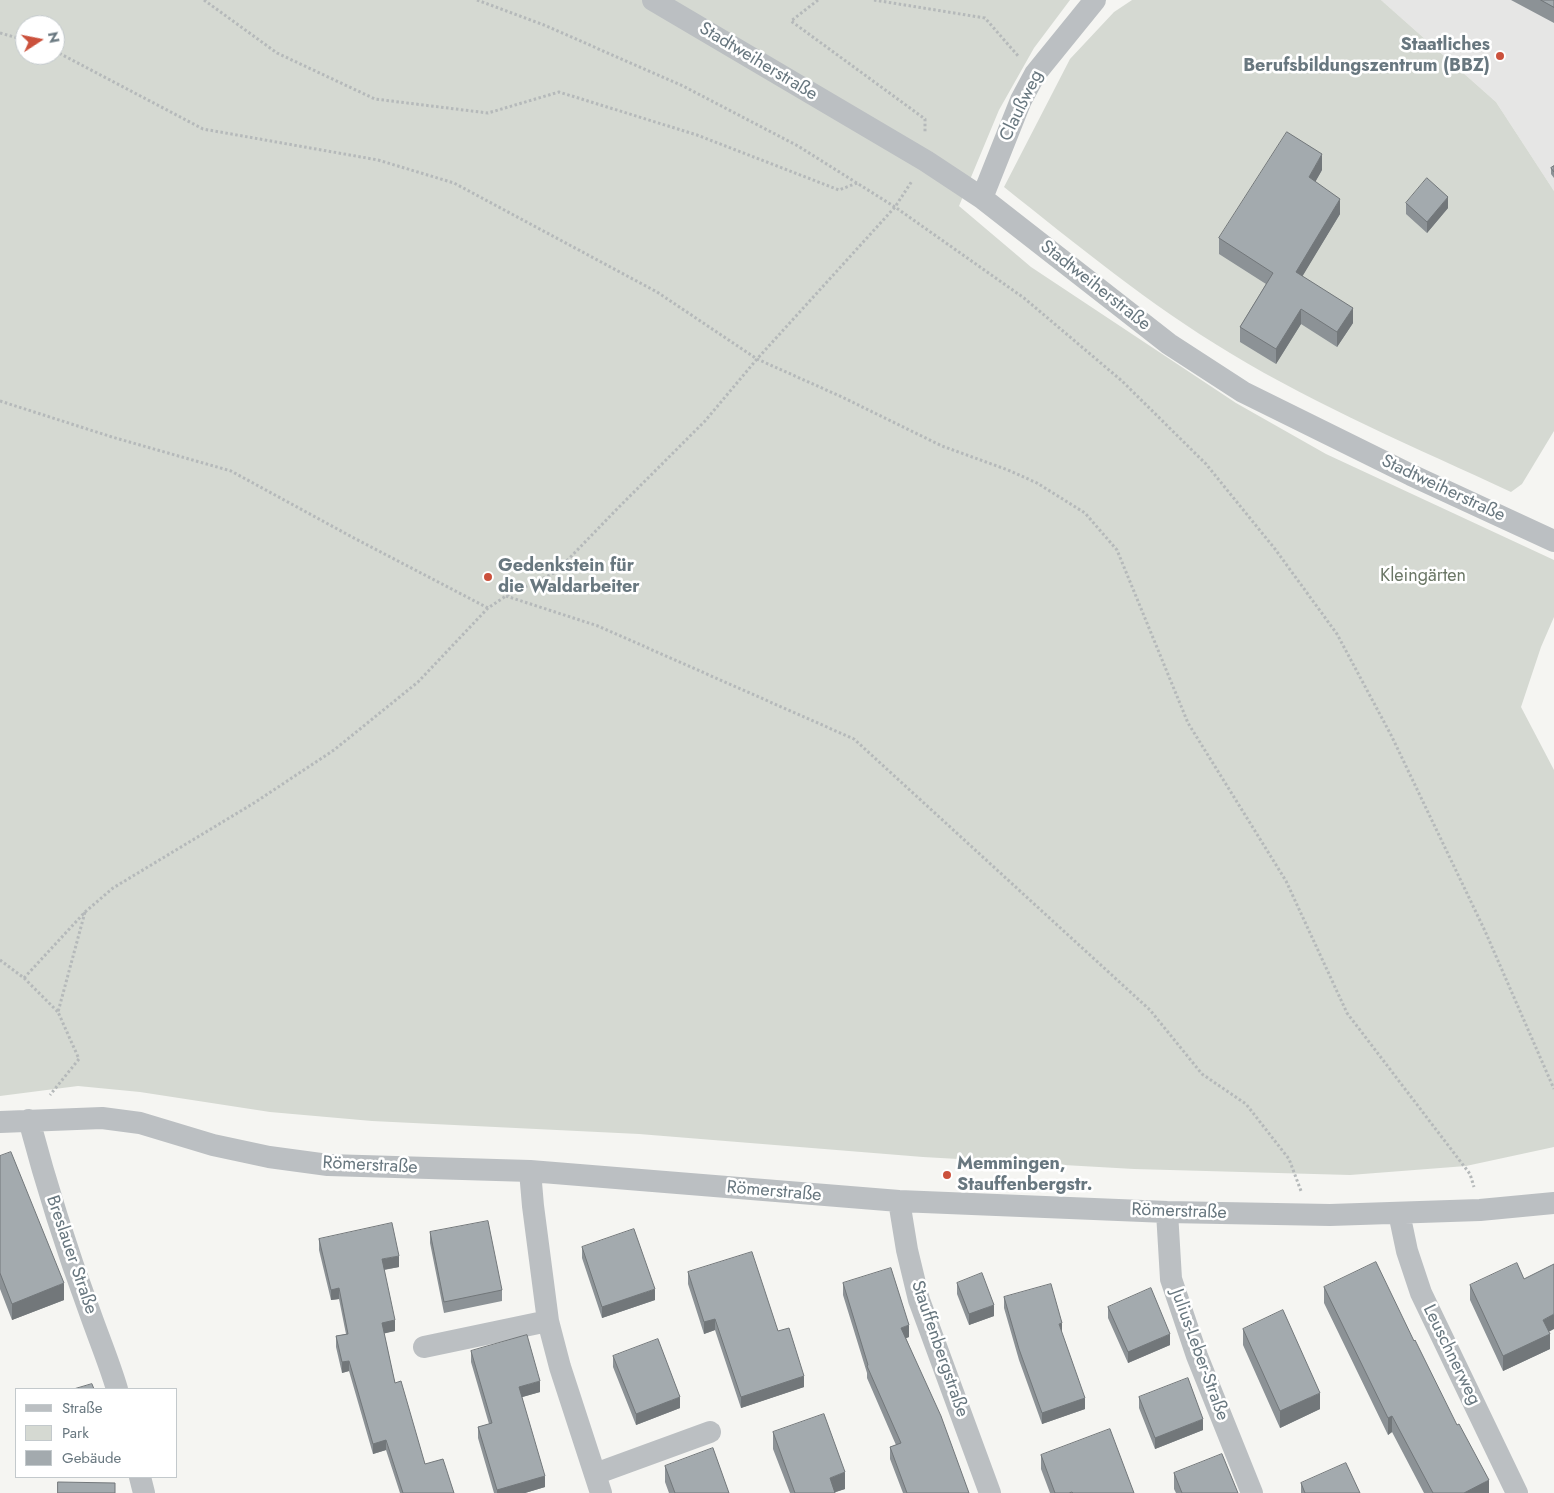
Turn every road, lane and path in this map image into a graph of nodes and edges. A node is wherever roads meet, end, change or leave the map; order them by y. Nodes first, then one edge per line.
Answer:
1 (204, 0) edge
2 (477, 0) edge
3 (653, 0) edge
4 (818, 0) edge
5 (874, 0) edge
6 (1093, 0) edge
7 (0, 33) edge
8 (15, 37) edge
9 (65, 56) edge
10 (1035, 74) junction
11 (926, 161) junction
12 (858, 183) junction
13 (982, 198) junction
14 (895, 207) junction
15 (757, 359) junction
16 (0, 401) edge
17 (1554, 541) edge
18 (506, 596) junction
19 (488, 608) junction
20 (85, 912) junction
21 (0, 960) edge
22 (24, 978) junction
23 (58, 1012) junction
24 (1554, 1089) edge
25 (30, 1120) junction
26 (0, 1122) edge
27 (530, 1171) junction
28 (899, 1201) junction
29 (1554, 1204) edge
30 (1480, 1210) junction
31 (1167, 1212) junction
32 (1399, 1213) junction
33 (1330, 1215) junction
34 (548, 1321) junction
35 (424, 1347) dead end
36 (117, 1388) edge
37 (710, 1432) dead end
38 (140, 1478) edge
39 (598, 1484) edge
40 (144, 1493) edge
41 (990, 1493) edge
42 (1252, 1493) edge
43 (1517, 1493) edge

1 - 12 path
2 - 12 path
3 - 11 street, Stadtweiherstraße
4 - 11 path
5 - 10 path
6 - 10 street, Claußweg
7 - 8 path
9 - 15 path
10 - 13 street, Claußweg
11 - 13 street, Stadtweiherstraße
11 - 14 path
12 - 14 path
13 - 17 street, Stadtweiherstraße
14 - 15 path
14 - 24 path
15 - 18 path
15 - 30 path
16 - 19 path
18 - 19 path
18 - 33 path
19 - 20 path
20 - 22 path
20 - 23 path
21 - 22 path
22 - 23 path
23 - 25 path
25 - 26 street, Römerstraße
25 - 27 street, Römerstraße
25 - 36 street, Breslauer Straße
27 - 28 street, Römerstraße
27 - 34 street
28 - 31 street, Römerstraße
28 - 41 street, Stauffenbergstraße
29 - 30 street, Römerstraße
30 - 32 street, Römerstraße
31 - 33 street, Römerstraße
31 - 42 street, Julius-Leber-Straße
32 - 33 street, Römerstraße
32 - 43 street, Leuschnerweg
34 - 35 street
34 - 39 street
37 - 39 street
38 - 40 street

